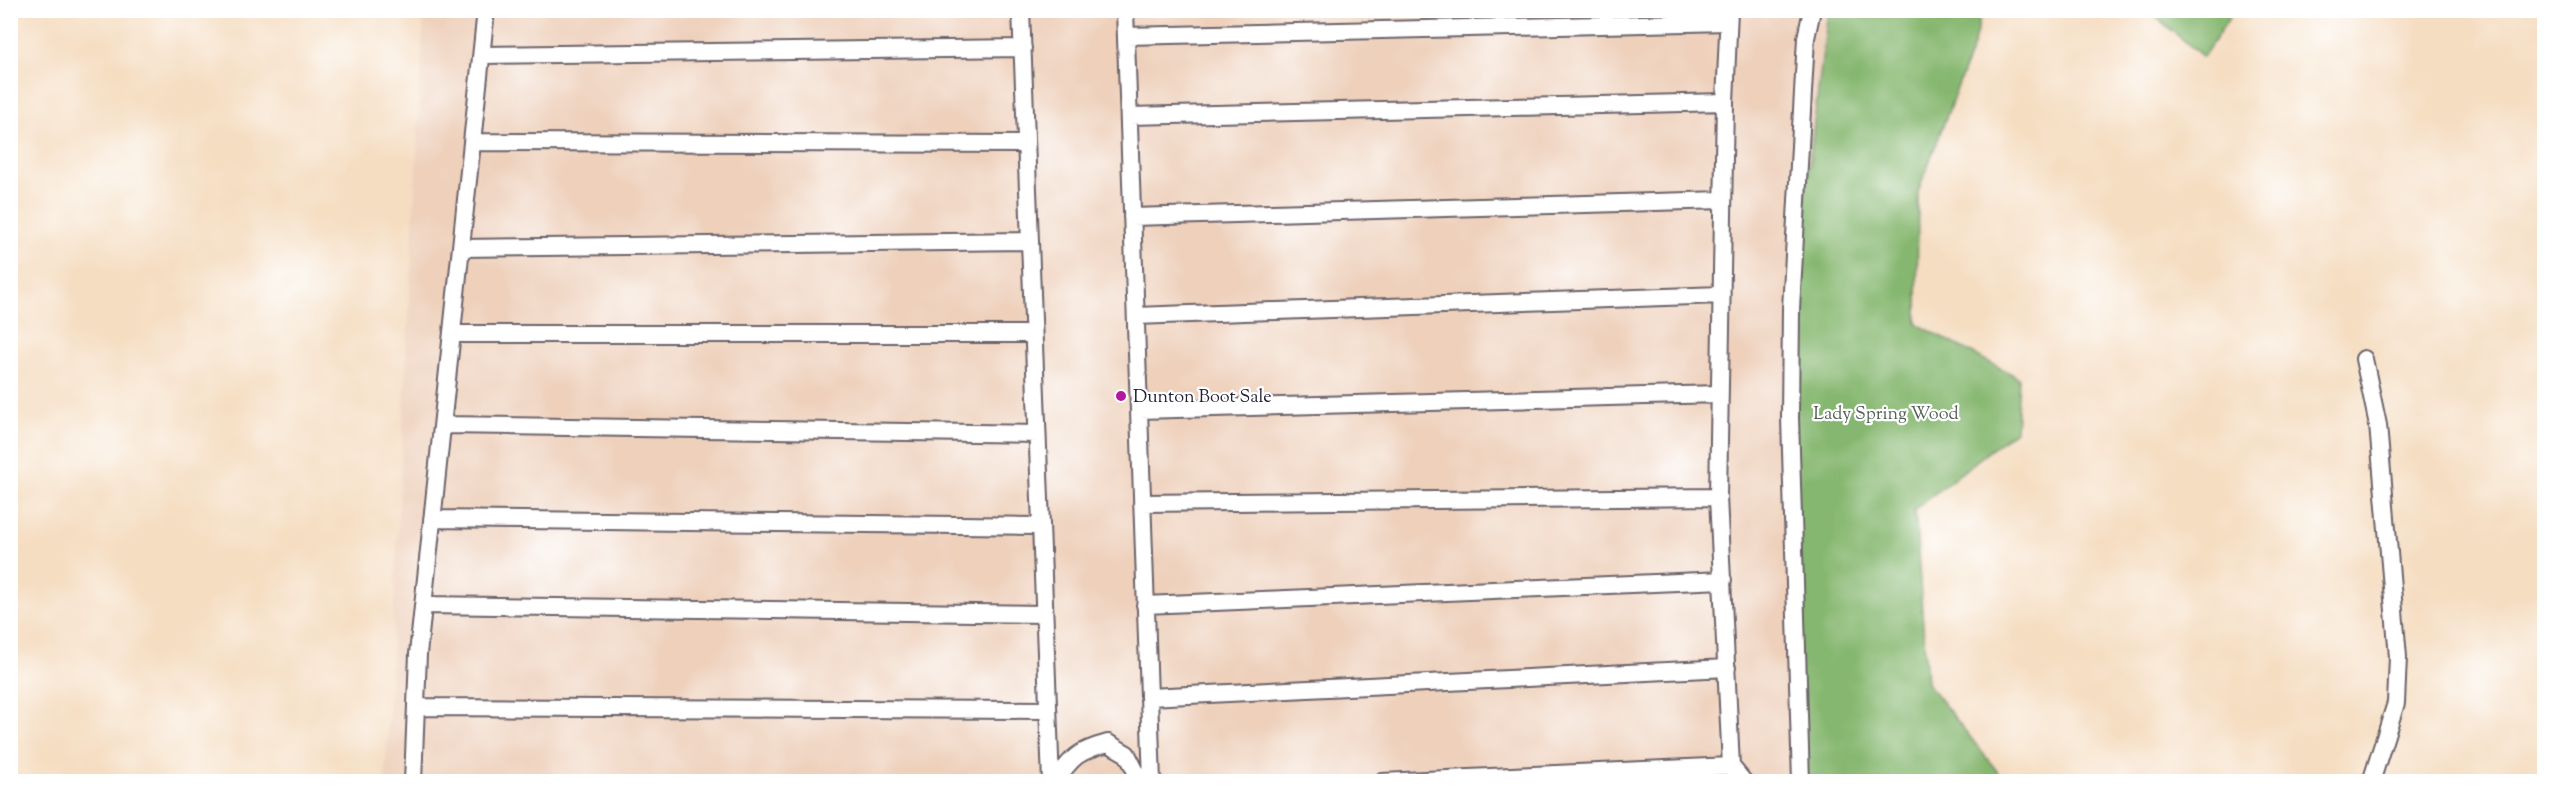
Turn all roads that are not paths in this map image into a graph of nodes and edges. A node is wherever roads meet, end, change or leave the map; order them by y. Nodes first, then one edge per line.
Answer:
1 (486, 10) edge
2 (1021, 10) edge
3 (1125, 10) edge
4 (1812, 10) edge
5 (1729, 16) edge
6 (1126, 36) junction
7 (1023, 48) junction
8 (483, 55) junction
9 (1725, 102) junction
10 (1129, 116) junction
11 (473, 142) junction
12 (1026, 144) junction
13 (1723, 200) junction
14 (1132, 217) junction
15 (1030, 241) junction
16 (462, 248) junction
17 (1721, 295) junction
18 (1136, 316) junction
19 (453, 334) junction
20 (1033, 334) junction
21 (2364, 359) dead end
22 (1719, 394) junction
23 (1139, 410) junction
24 (442, 425) junction
25 (1037, 434) junction
26 (1718, 497) junction
27 (1142, 503) junction
28 (432, 519) junction
29 (1041, 526) junction
30 (1723, 580) junction
31 (423, 605) junction
32 (1145, 605) junction
33 (1044, 614) junction
34 (1727, 668) junction
35 (1149, 697) junction
36 (416, 707) junction
37 (1048, 710) junction
38 (1731, 766) junction
39 (412, 782) edge
40 (1053, 782) edge
41 (1141, 782) edge
42 (1152, 782) edge
43 (1382, 782) edge
44 (1744, 782) edge
45 (1801, 782) edge
46 (2372, 782) edge

1 - 8 lane
2 - 7 lane
3 - 6 lane
4 - 45 lane
5 - 6 lane
5 - 9 lane
6 - 10 lane
7 - 8 lane
7 - 12 lane
8 - 11 lane
9 - 10 lane
9 - 13 lane
10 - 14 lane
11 - 12 lane
11 - 16 lane
12 - 15 lane
13 - 14 lane
13 - 17 lane
14 - 18 lane
15 - 16 lane
15 - 20 lane
16 - 19 lane
17 - 18 lane
17 - 22 lane
18 - 23 lane
19 - 20 lane
19 - 24 lane
20 - 25 lane
21 - 46 lane
22 - 23 lane
22 - 26 lane
23 - 27 lane
24 - 25 lane
24 - 28 lane
25 - 29 lane
26 - 27 lane
26 - 30 lane
27 - 32 lane
28 - 29 lane
28 - 31 lane
29 - 33 lane
30 - 32 lane
30 - 34 lane
31 - 33 lane
31 - 36 lane
32 - 35 lane
33 - 37 lane
34 - 35 lane
34 - 38 lane
35 - 42 lane
36 - 37 lane
36 - 39 lane
37 - 40 lane
38 - 43 lane
38 - 44 lane
40 - 41 lane

